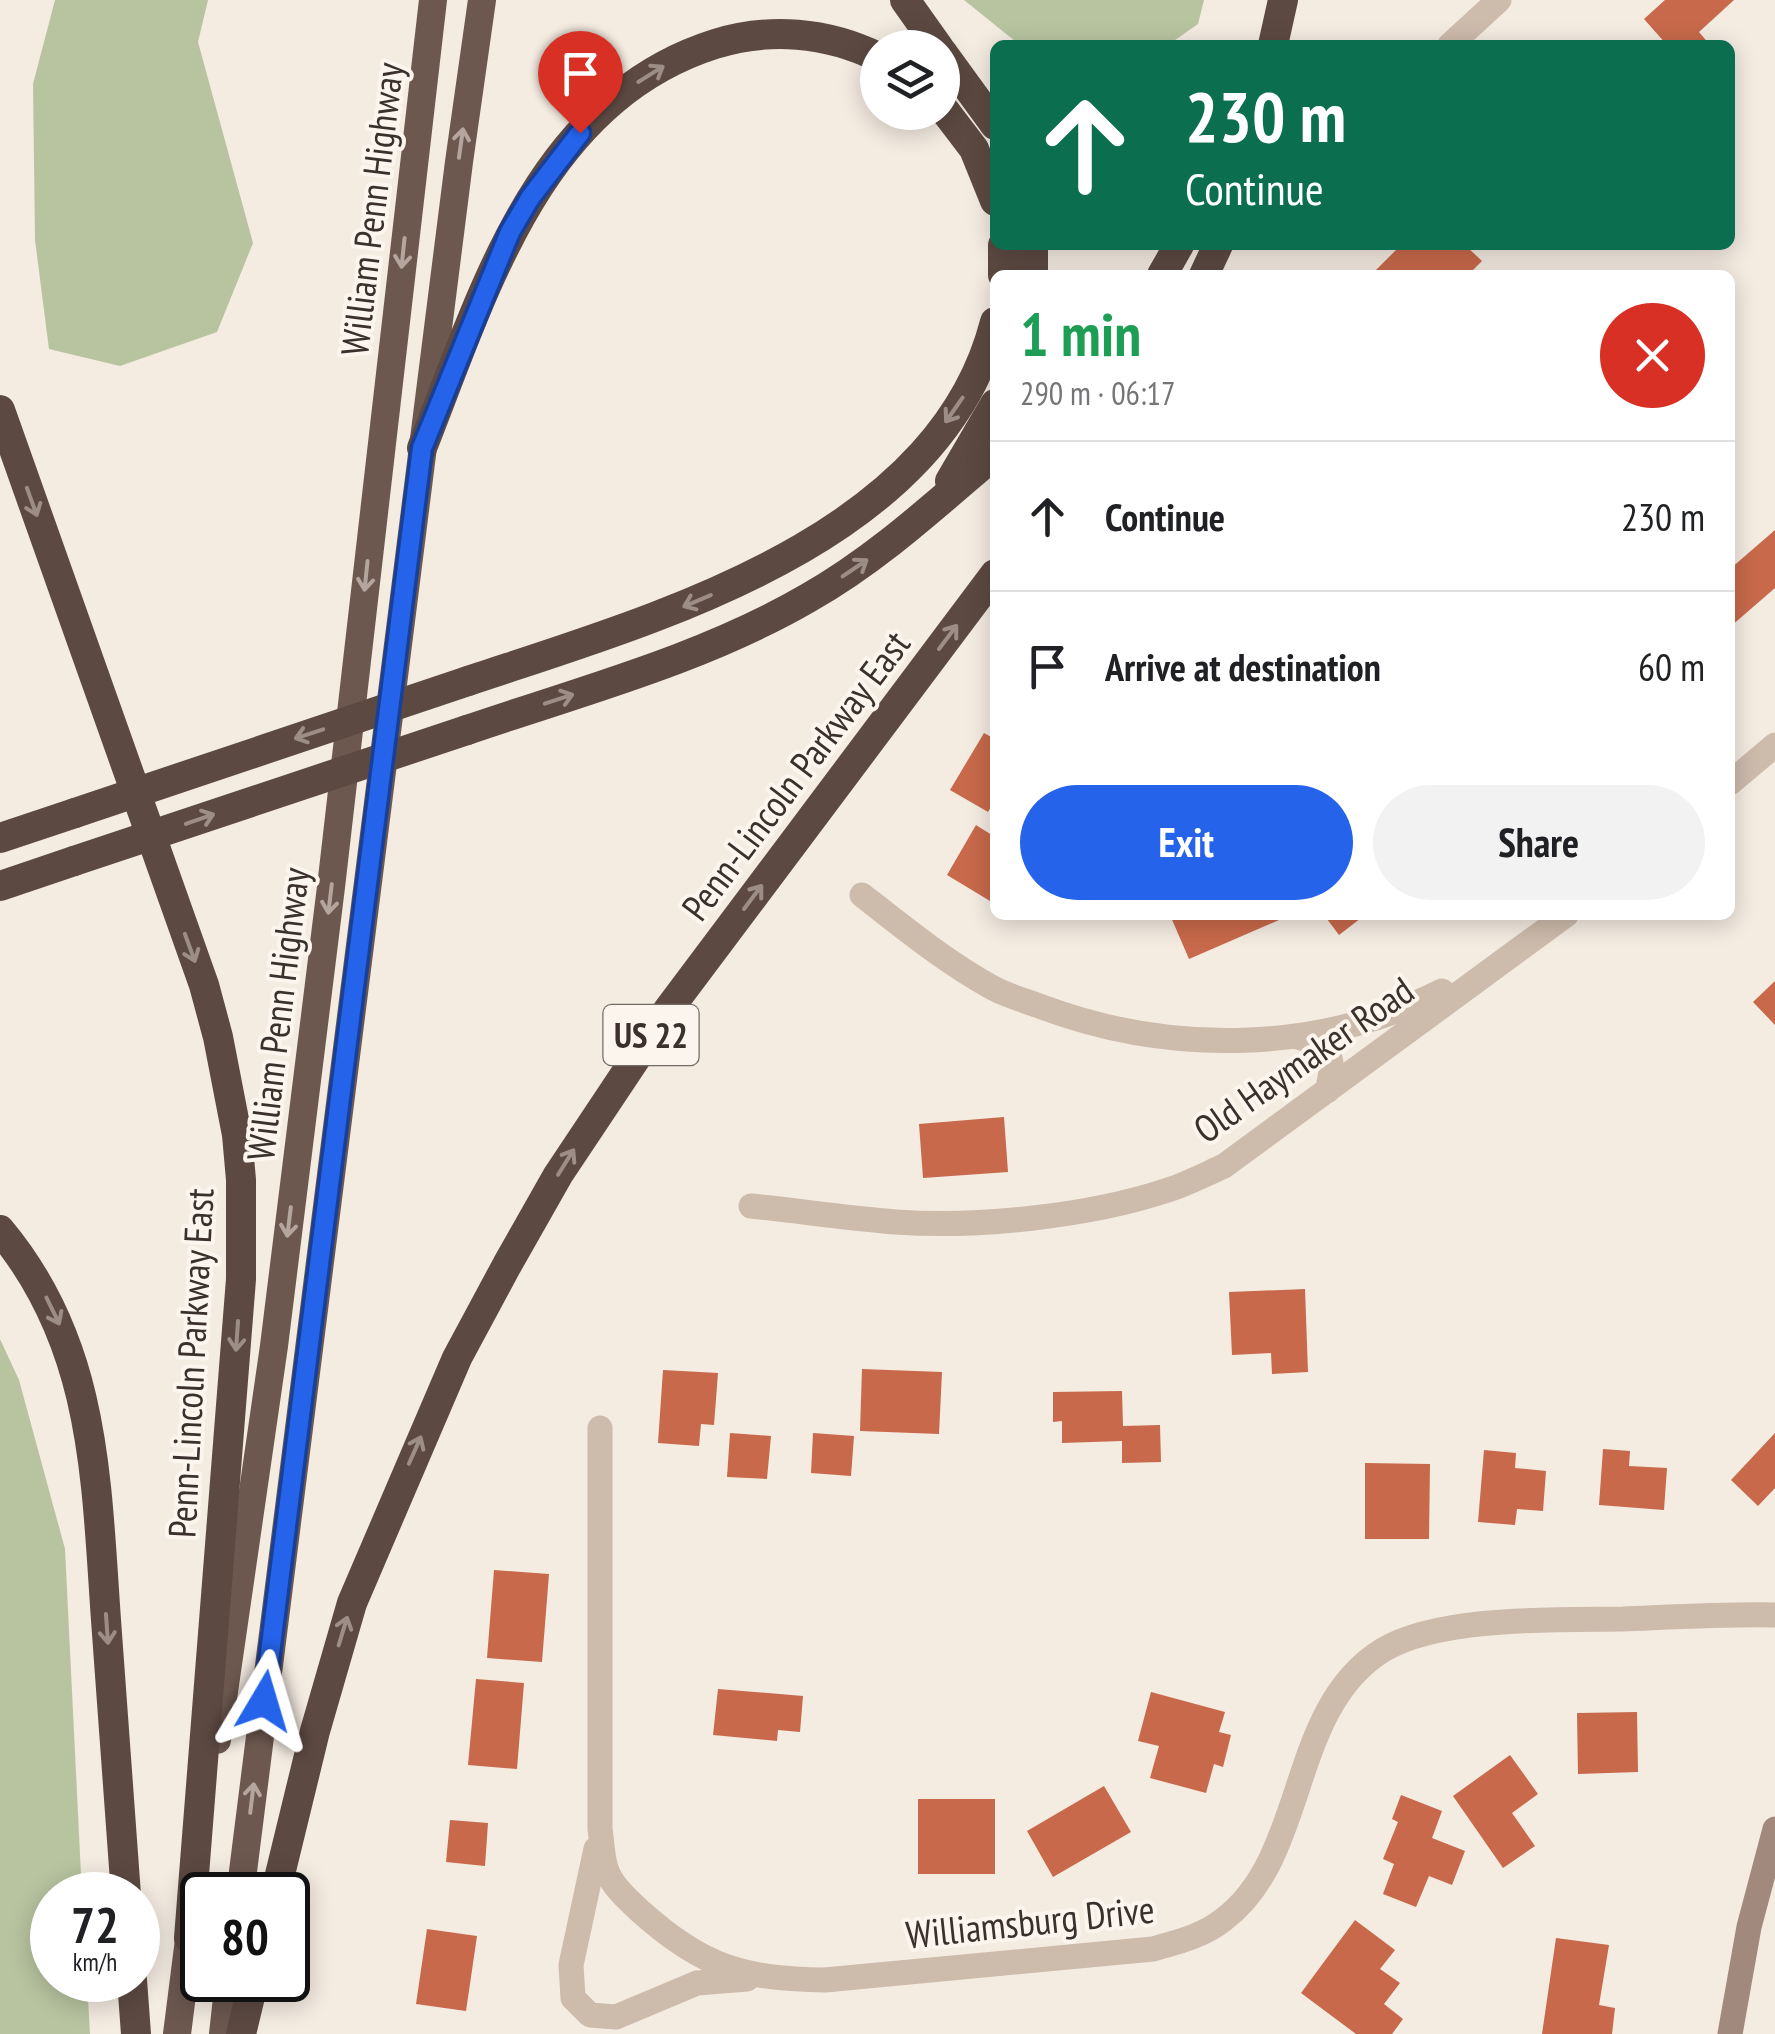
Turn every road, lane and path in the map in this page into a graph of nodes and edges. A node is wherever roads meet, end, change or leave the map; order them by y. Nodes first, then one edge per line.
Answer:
1 (433, 0) edge
2 (482, 0) edge
3 (905, 0) edge
4 (1499, 0) edge
5 (927, 30) edge
6 (1455, 40) edge
7 (860, 50) edge
8 (960, 76) edge
9 (990, 118) edge
10 (960, 130) edge
11 (990, 188) edge
12 (990, 335) edge
13 (0, 410) edge
14 (990, 413) edge
15 (422, 448) junction
16 (990, 458) edge
17 (939, 502) junction
18 (990, 581) edge
19 (1775, 745) edge
20 (1735, 779) edge
21 (0, 838) edge
22 (0, 886) edge
23 (862, 895) dead end
24 (1559, 920) edge
25 (1526, 945) junction
26 (1293, 1036) junction
27 (1327, 1091) junction
28 (751, 1206) dead end
29 (0, 1230) edge
30 (600, 1428) dead end
31 (1775, 1614) edge
32 (600, 1829) junction
33 (1775, 1829) edge
34 (124, 1872) edge
35 (194, 1872) edge
36 (198, 1872) edge
37 (243, 1872) edge
38 (281, 1872) edge
39 (772, 1980) junction
40 (134, 2002) edge
41 (181, 2002) edge
42 (227, 2002) edge
43 (249, 2002) edge
44 (136, 2034) edge
45 (177, 2034) edge
46 (223, 2034) edge
47 (241, 2034) edge
48 (1730, 2034) edge

1 -> 36 highway, William Penn Highway
15 -> 2 highway, William Penn Highway
3 - 5 highway
4 - 6 street
15 -> 7 highway
8 - 9 highway
10 - 11 highway
12 -> 21 highway, bridge
13 -> 35 highway, Penn-Lincoln Parkway East
14 - 17 highway
37 -> 15 highway, William Penn Highway
16 - 17 highway
22 -> 17 highway, bridge
38 -> 18 highway, Penn-Lincoln Parkway East / US 22
19 - 20 street
23 - 26 street, Old Haymaker Road
24 - 25 street, Old Haymaker Road
25 - 26 street, Old Haymaker Road
25 - 27 street, Old Haymaker Road
26 - 27 street
27 - 28 street, Old Haymaker Road
29 -> 34 highway
30 - 32 street, Williamsburg Drive
31 - 39 street, Williamsburg Drive
32 - 39 street, Williamsburg Drive
32 - 39 street
33 - 48 main road
40 - 44 highway
41 - 45 highway, William Penn Highway
42 - 46 highway
43 - 47 highway

